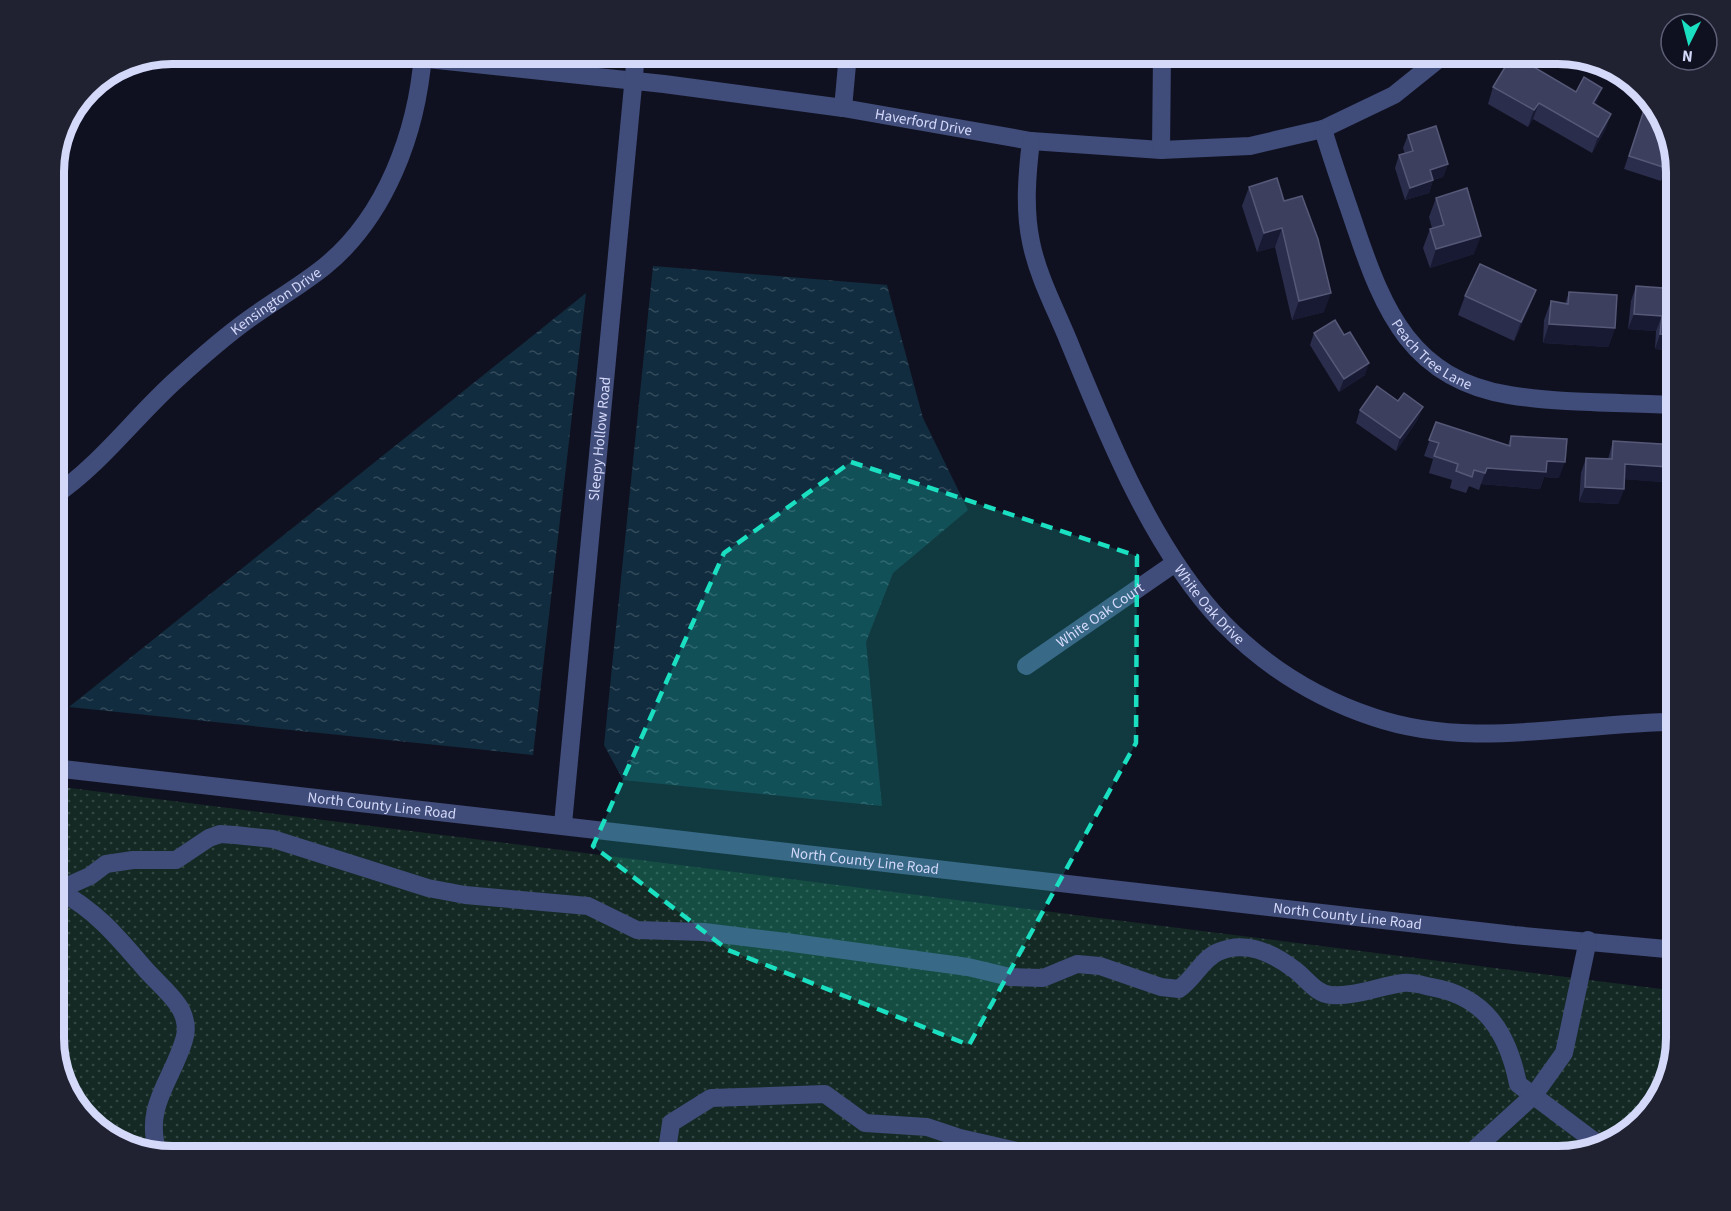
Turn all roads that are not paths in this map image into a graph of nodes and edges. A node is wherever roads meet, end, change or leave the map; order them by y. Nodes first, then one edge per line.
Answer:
1 (1162, 64) edge
2 (1432, 64) edge
3 (421, 65) edge
4 (500, 65) edge
5 (635, 65) edge
6 (848, 65) edge
7 (633, 80) junction
8 (843, 108) junction
9 (1323, 129) junction
10 (1031, 141) junction
11 (1161, 150) junction
12 (1666, 404) edge
13 (65, 487) edge
14 (1175, 563) junction
15 (1026, 666) dead end
16 (1666, 722) edge
17 (65, 769) edge
18 (563, 824) junction
19 (65, 887) edge
20 (65, 895) edge
21 (1588, 940) junction
22 (1666, 949) edge
23 (1534, 1095) junction
24 (1593, 1140) edge
25 (156, 1144) edge
26 (668, 1146) edge
27 (995, 1146) edge
28 (1478, 1146) edge

1 - 11 street
2 - 9 street, Haverford Drive
3 - 13 street, Kensington Drive
4 - 7 street, Haverford Drive
5 - 7 street, Sleepy Hollow Road
6 - 8 street
7 - 8 street, Haverford Drive
7 - 18 street, Sleepy Hollow Road
8 - 10 street, Haverford Drive
9 - 11 street, Haverford Drive
9 - 12 street, Peach Tree Lane
10 - 11 street, Haverford Drive
10 - 14 street, White Oak Drive
14 - 15 street, White Oak Court
14 - 16 street, White Oak Drive
17 - 18 street, North County Line Road
18 - 21 street, North County Line Road
19 - 23 street
20 - 25 street
21 - 22 street, North County Line Road
21 - 23 street
23 - 24 street
23 - 28 street
26 - 27 street

